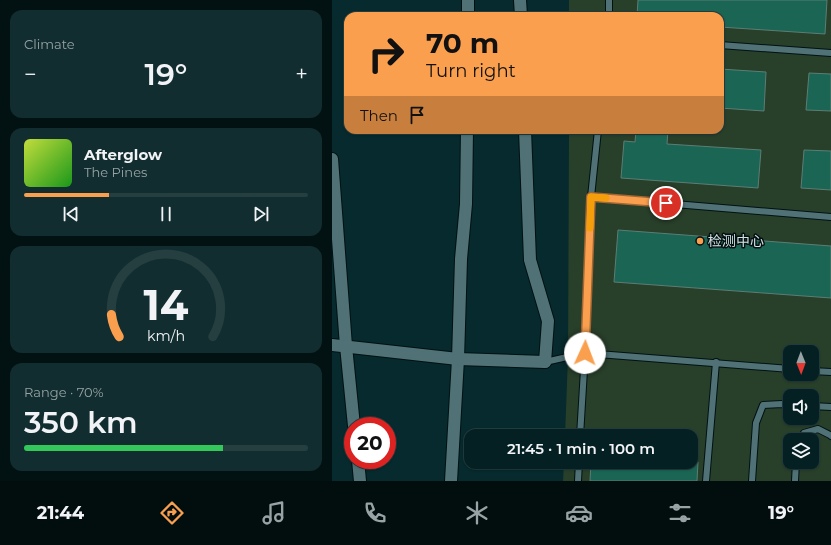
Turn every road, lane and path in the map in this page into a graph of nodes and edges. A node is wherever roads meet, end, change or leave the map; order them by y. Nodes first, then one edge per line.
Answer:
1 (468, 0) edge
2 (520, 0) edge
3 (609, 0) edge
4 (468, 12) edge
5 (521, 12) edge
6 (609, 12) edge
7 (724, 45) edge
8 (831, 53) edge
9 (467, 134) edge
10 (525, 134) edge
11 (598, 134) edge
12 (332, 160) edge
13 (591, 197) junction
14 (831, 217) edge
15 (332, 345) edge
16 (346, 346) junction
17 (585, 353) junction
18 (458, 359) junction
19 (545, 362) junction
20 (716, 362) junction
21 (783, 368) edge
22 (819, 371) edge
23 (831, 372) edge
24 (783, 404) edge
25 (819, 407) edge
26 (831, 408) edge
27 (353, 417) edge
28 (580, 429) edge
29 (804, 433) edge
30 (831, 436) edge
31 (359, 469) edge
32 (579, 469) edge
33 (796, 469) edge
34 (360, 481) edge
35 (451, 481) edge
36 (578, 481) edge
37 (706, 481) edge
38 (752, 481) edge
39 (796, 481) edge

1 - 4 street
2 - 5 street
3 - 6 lane
7 - 8 lane
9 - 18 street
10 - 19 street
11 - 13 lane
12 - 16 street
13 - 14 lane
13 - 17 lane
15 - 16 street
16 - 18 street
16 - 27 street
17 - 19 lane
17 - 20 lane
17 - 28 lane
18 - 19 street
18 - 35 street
20 - 21 lane
20 - 37 lane
22 - 23 lane
24 - 38 lane
25 - 26 lane
29 - 30 lane
31 - 34 street
32 - 36 lane
33 - 39 lane

